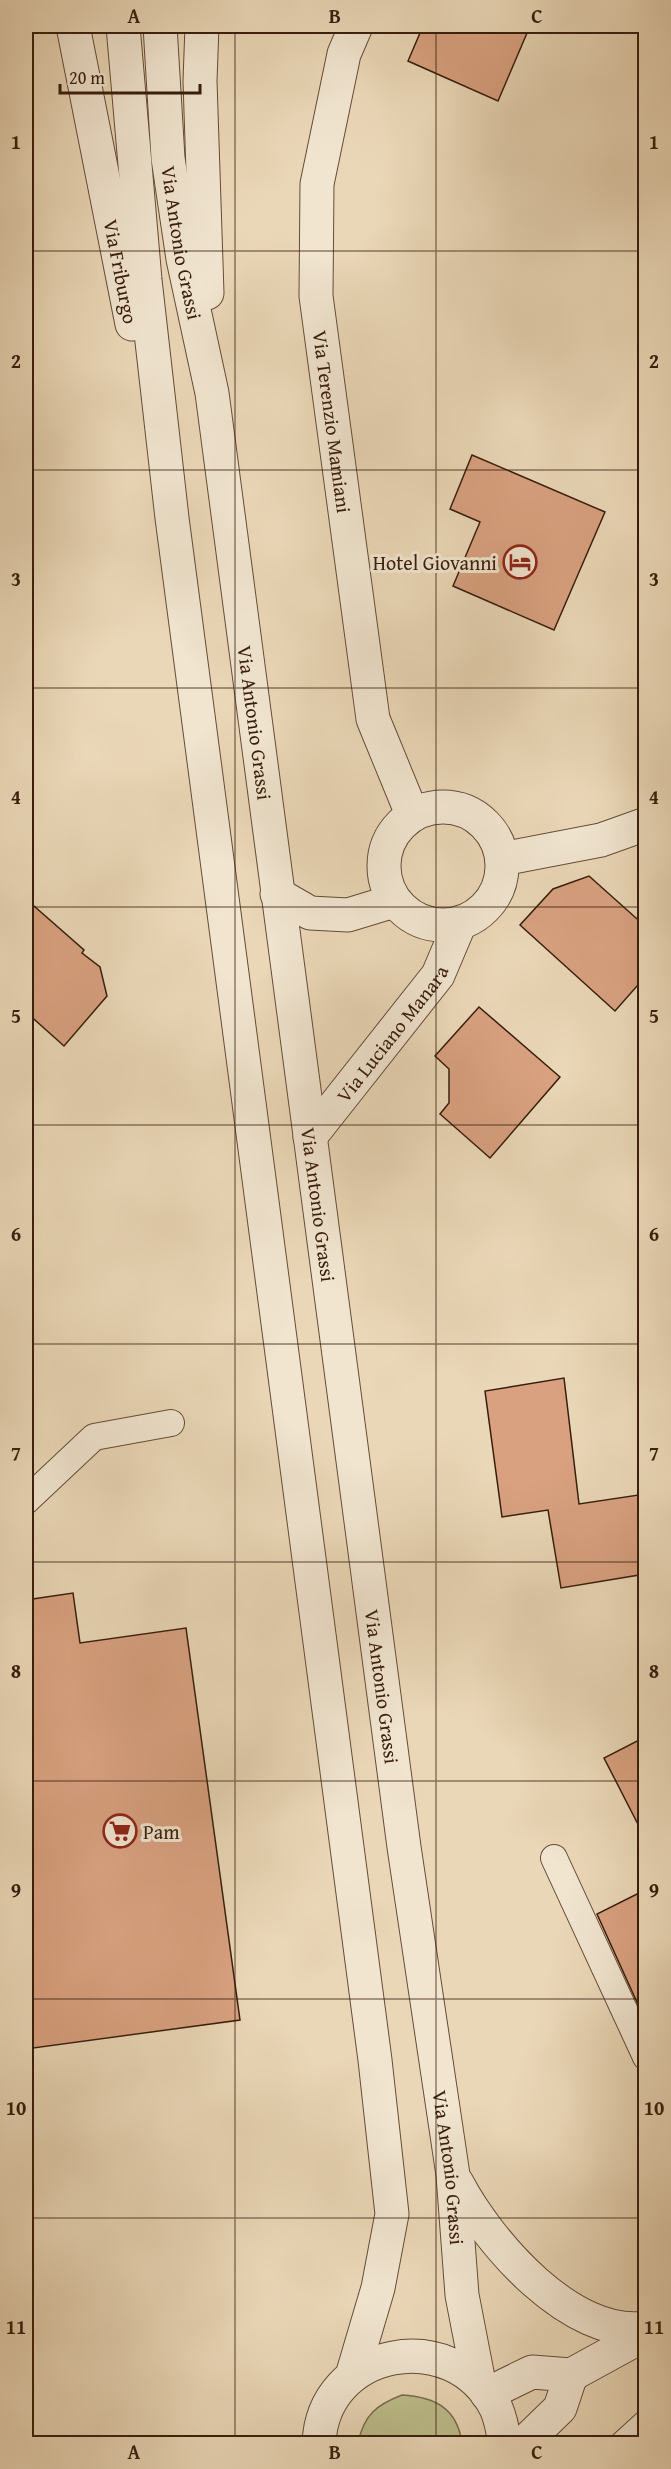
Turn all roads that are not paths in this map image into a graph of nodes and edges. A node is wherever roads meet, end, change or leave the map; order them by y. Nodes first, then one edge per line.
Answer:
1 (73, 26) edge
2 (123, 26) edge
3 (160, 26) edge
4 (202, 26) edge
5 (356, 26) edge
6 (212, 393) junction
7 (172, 518) junction
8 (412, 814) junction
9 (645, 824) edge
10 (502, 859) junction
11 (277, 894) junction
12 (394, 901) junction
13 (460, 923) junction
14 (310, 1137) junction
15 (171, 1424) dead end
16 (26, 1501) edge
17 (554, 1858) dead end
18 (645, 2057) edge
19 (453, 2175) junction
20 (645, 2328) edge
21 (645, 2334) edge
22 (571, 2375) junction
23 (352, 2376) junction
24 (483, 2388) junction
25 (645, 2423) edge
26 (319, 2444) edge
27 (505, 2444) edge
28 (523, 2444) edge
29 (623, 2444) edge

1 - 7 street, Via Friburgo
2 - 7 street, Via Antonio Grassi
3 - 6 street, Via Antonio Grassi
4 - 6 street
5 - 8 street, Via Terenzio Mamiani
6 - 11 street, Via Antonio Grassi
7 - 23 street, Via Antonio Grassi
8 - 10 street
8 - 12 street
9 - 10 street
10 - 13 street
11 - 12 street
11 - 14 street, Via Antonio Grassi
12 - 13 street
13 - 14 street, Via Luciano Manara
14 - 19 street, Via Antonio Grassi
15 - 16 lane
17 - 18 lane
19 - 20 street
19 - 24 street, Via Antonio Grassi
21 - 22 street
22 - 24 street
22 - 28 street
23 - 24 street
23 - 26 street
24 - 27 street
25 - 29 lane

